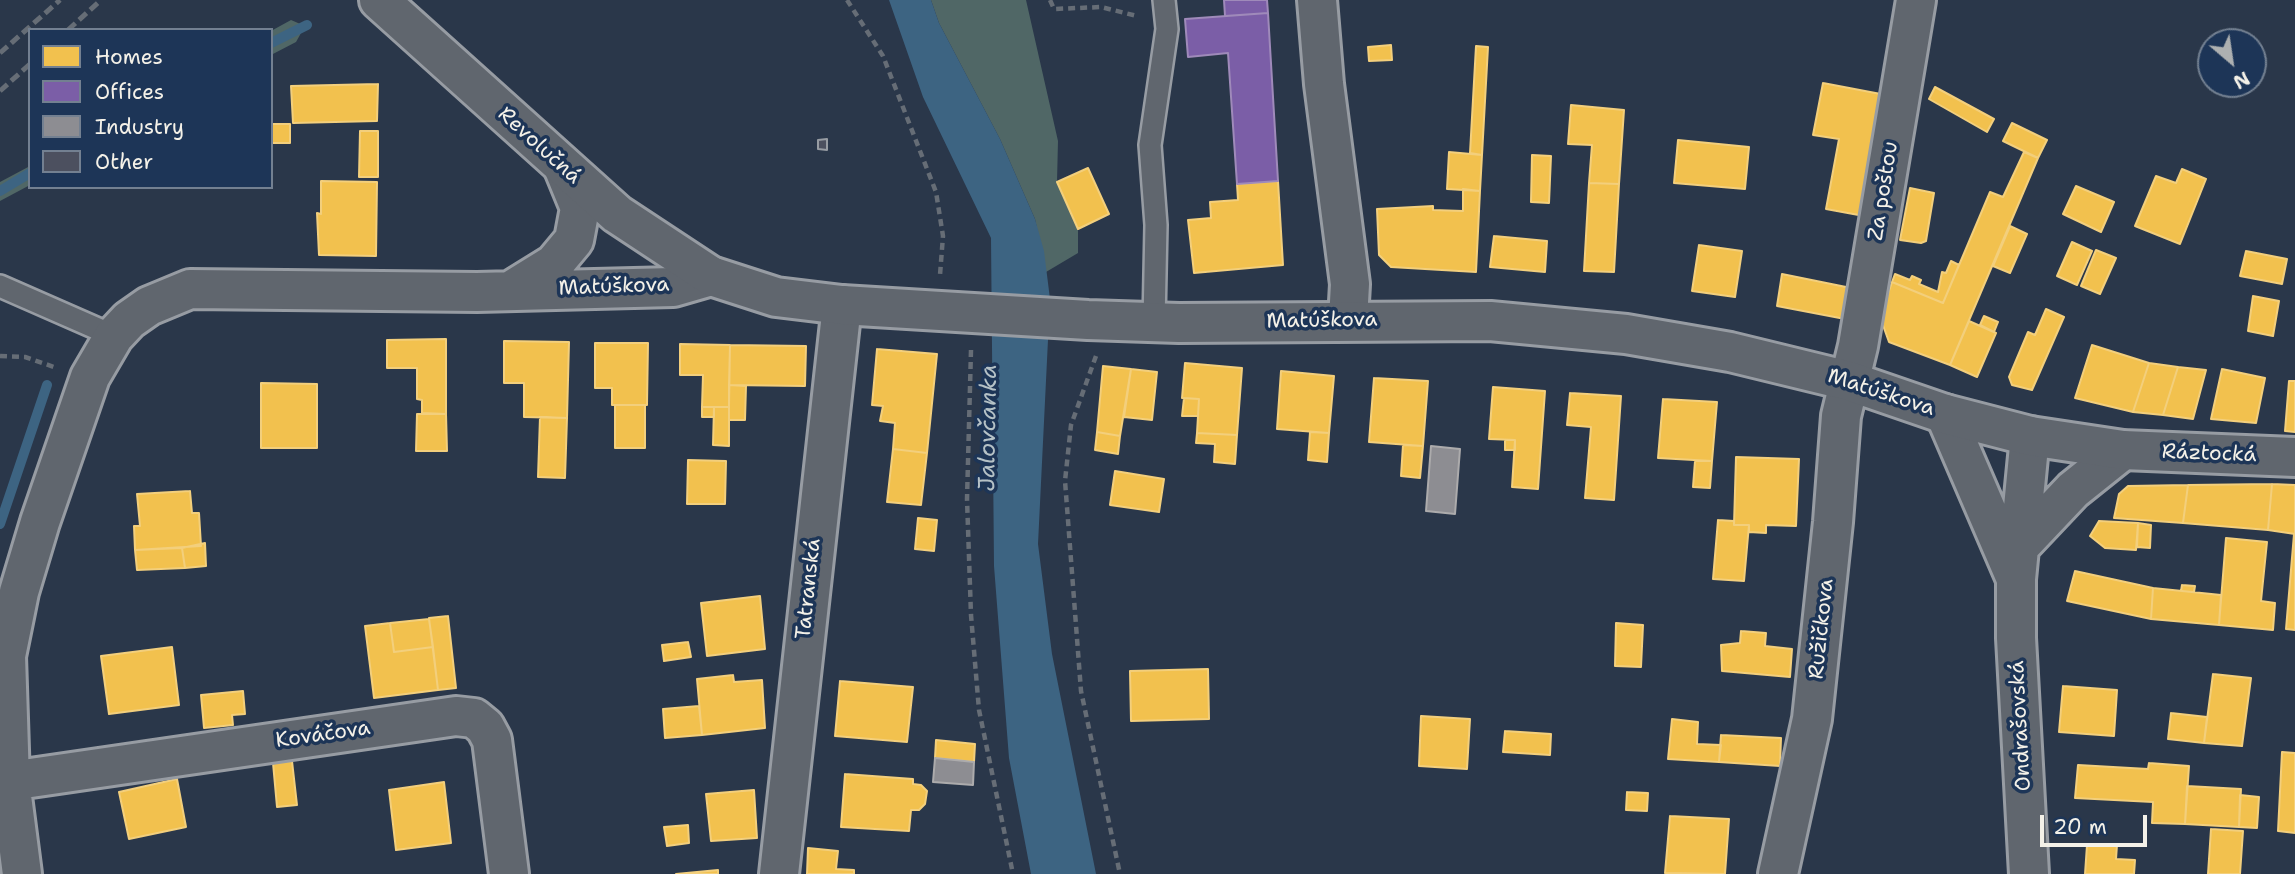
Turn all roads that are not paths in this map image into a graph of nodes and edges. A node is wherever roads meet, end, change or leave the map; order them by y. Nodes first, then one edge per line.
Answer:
1 (379, 0) edge
2 (1317, 0) edge
3 (1916, 0) edge
4 (1165, 8) edge
5 (564, 169) junction
6 (711, 276) junction
7 (0, 286) edge
8 (512, 290) junction
9 (842, 305) junction
10 (1348, 320) junction
11 (1154, 322) junction
12 (114, 335) junction
13 (1850, 381) junction
14 (1945, 414) junction
15 (2029, 436) junction
16 (2123, 450) junction
17 (2295, 457) edge
18 (2018, 562) junction
19 (10, 781) junction
20 (22, 874) edge
21 (509, 874) edge
22 (779, 874) edge
23 (1778, 874) edge
24 (2029, 874) edge

1 - 5 street, Revolučná
2 - 10 street
3 - 13 street, Za poštou
4 - 11 lane
5 - 6 street, Revolučná
5 - 8 street, Matúškova
6 - 8 street, Matúškova
6 - 9 street, Matúškova
7 - 12 lane
8 - 12 street, Matúškova
9 - 11 street, Matúškova
9 - 22 street, Tatranská
10 - 11 street, Matúškova
10 - 13 street, Matúškova
12 - 19 street
13 - 14 street, Matúškova
13 - 23 street, Ružičkova
14 - 15 street, Matúškova
14 - 18 street, Ondrašovská
15 - 16 street, Matúškova
15 - 18 street, Ondrašovská
16 - 17 street, Ráztocká
16 - 18 street
18 - 24 street, Ondrašovská
19 - 20 street
19 - 21 street, Kováčova

